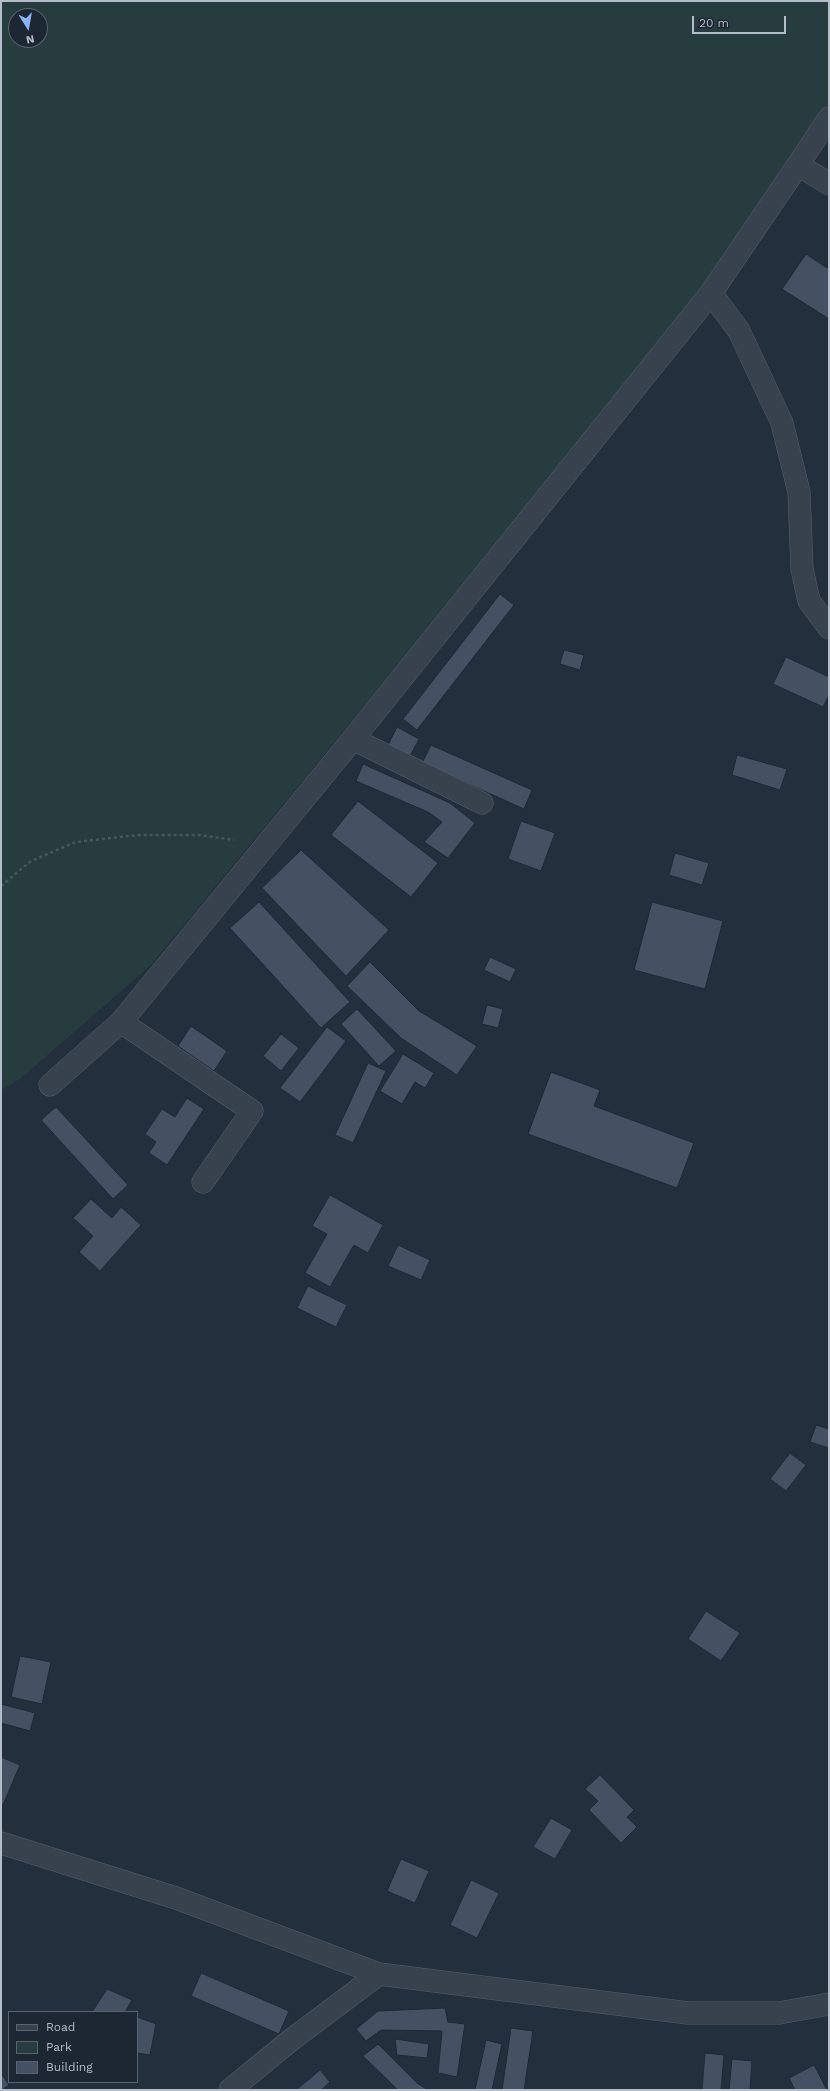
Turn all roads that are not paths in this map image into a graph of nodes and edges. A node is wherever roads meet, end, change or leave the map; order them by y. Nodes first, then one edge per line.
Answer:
1 (829, 118) edge
2 (798, 165) junction
3 (829, 184) edge
4 (711, 293) junction
5 (829, 628) edge
6 (353, 739) junction
7 (482, 803) dead end
8 (121, 1022) junction
9 (50, 1085) dead end
10 (203, 1182) dead end
11 (1, 1843) edge
12 (379, 1974) junction
13 (829, 2004) edge
14 (230, 2090) edge

1 - 2 street
2 - 3 street
2 - 4 street
4 - 5 street
4 - 6 street
6 - 7 street
6 - 8 street
8 - 9 street
8 - 10 street
11 - 12 street
12 - 13 street
12 - 14 street

